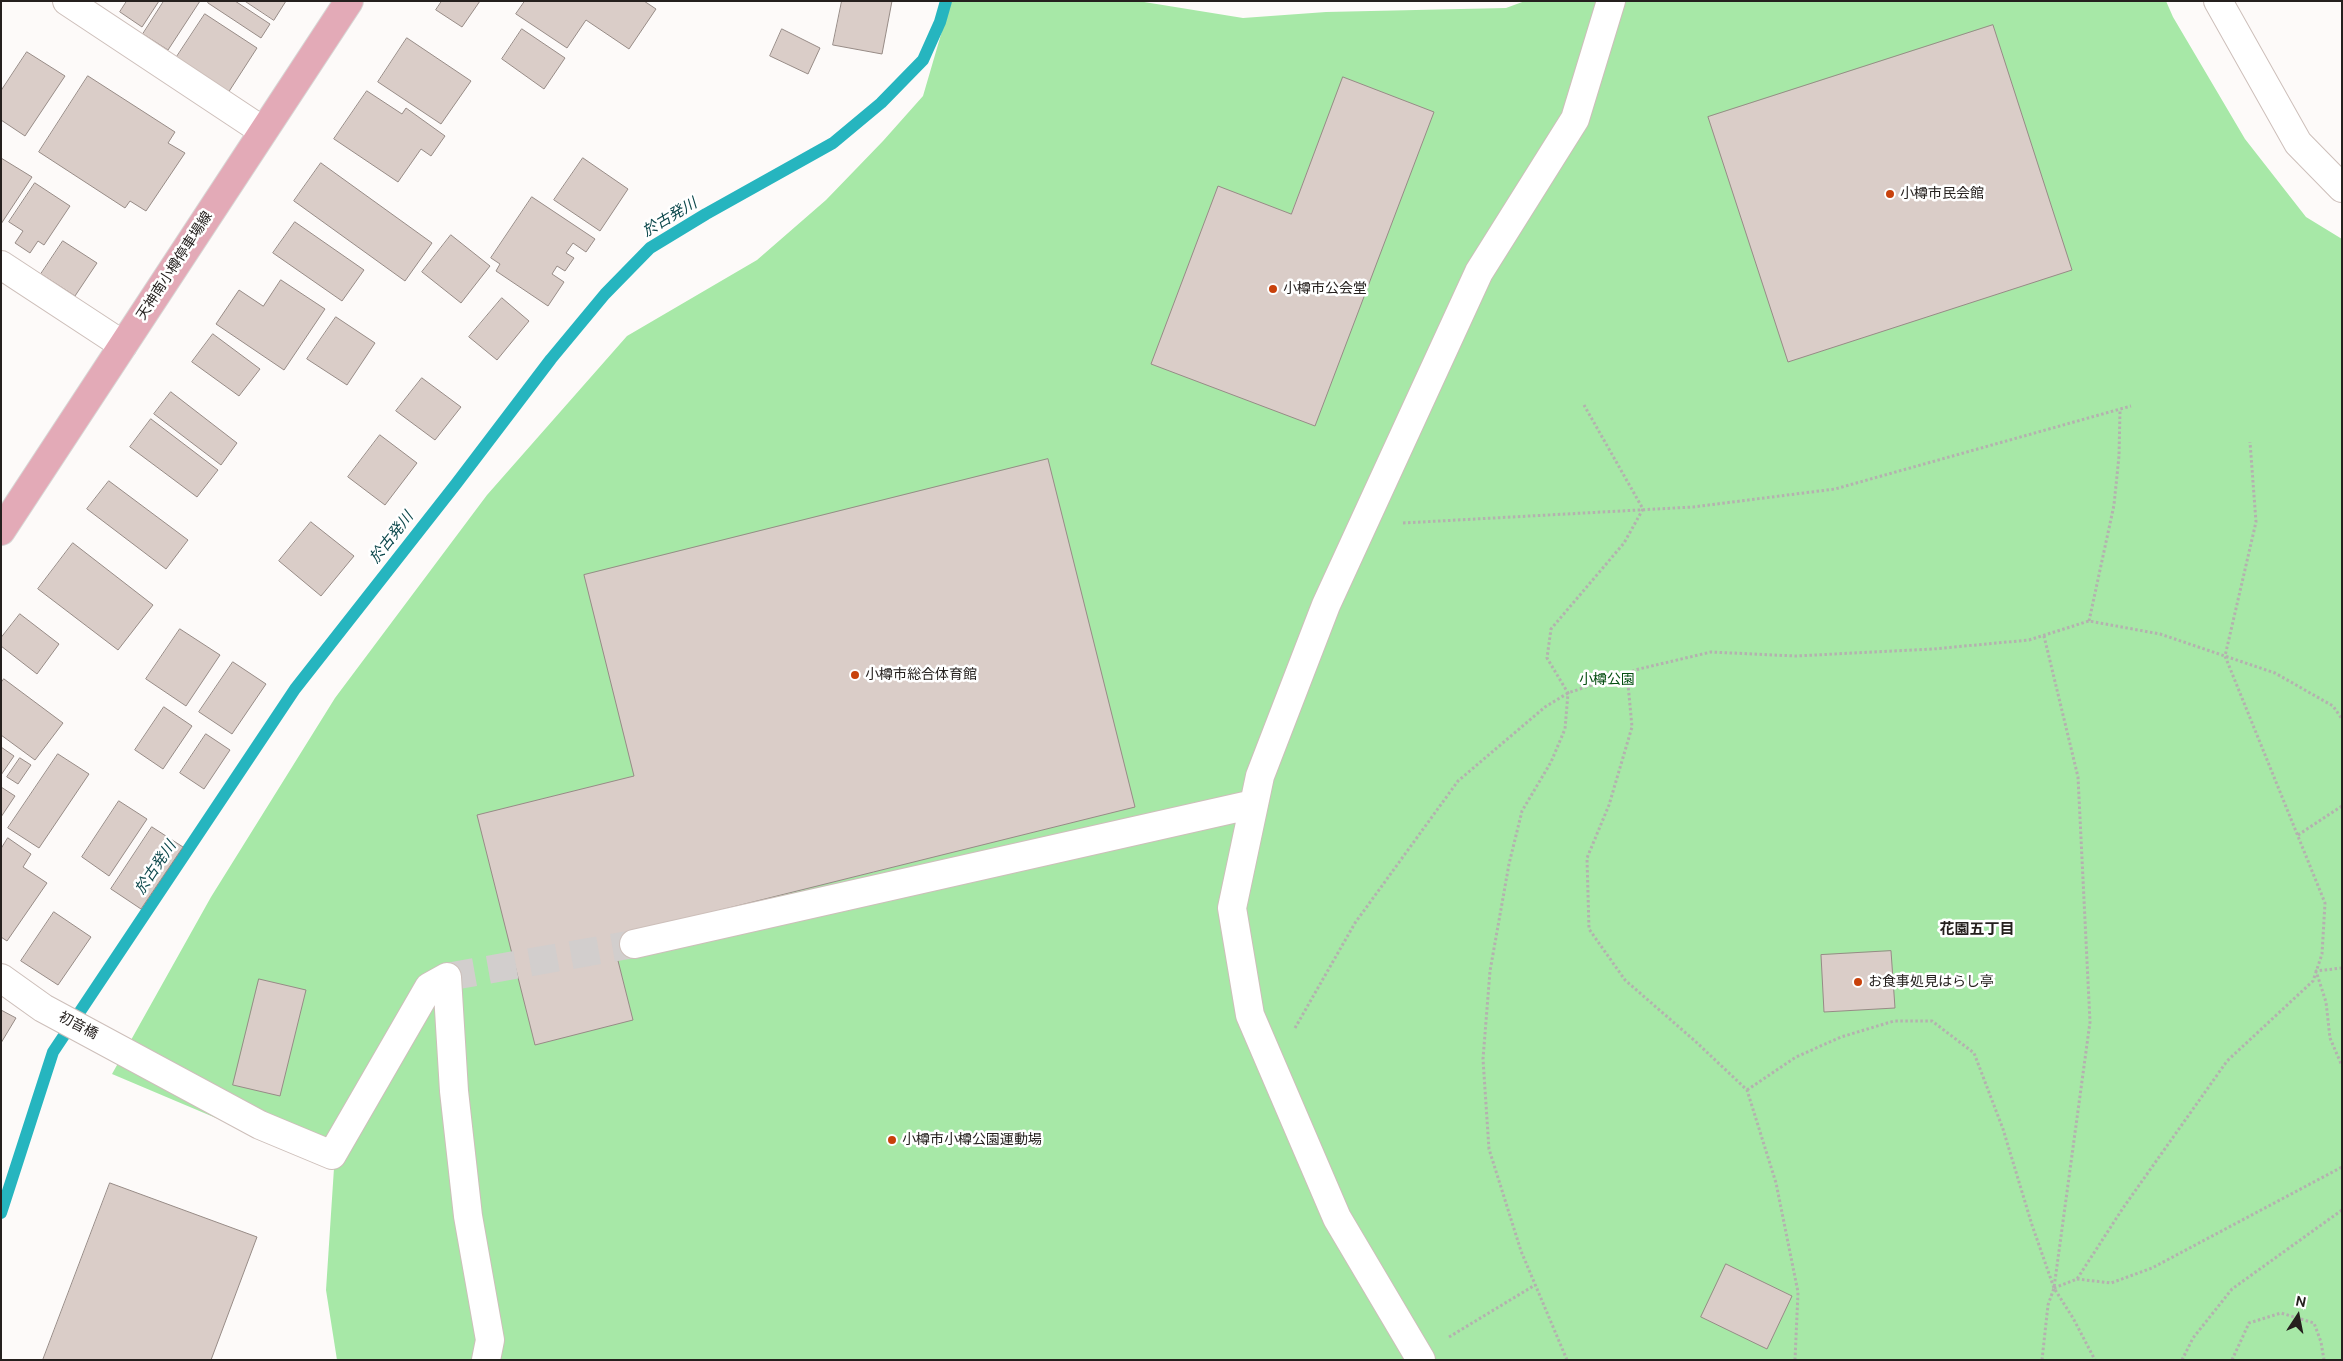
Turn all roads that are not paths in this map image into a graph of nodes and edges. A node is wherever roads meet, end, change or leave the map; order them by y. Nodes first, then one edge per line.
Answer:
1 (66, 1) edge
2 (348, 1) edge
3 (1611, 1) edge
4 (2218, 1) edge
5 (263, 131) junction
6 (2342, 188) edge
7 (1, 265) edge
8 (123, 345) junction
9 (1, 531) edge
10 (1254, 804) junction
11 (634, 944) tunnel mouth
12 (1, 978) edge
13 (1420, 1358) edge
14 (486, 1360) edge

1 - 5 street
2 - 5 main road, 天神南小樽停車場線
3 - 10 street
4 - 6 street
5 - 8 main road, 天神南小樽停車場線
7 - 8 street
8 - 9 main road, 天神南小樽停車場線
10 - 11 street
10 - 13 street
12 - 14 street, 初音橋

